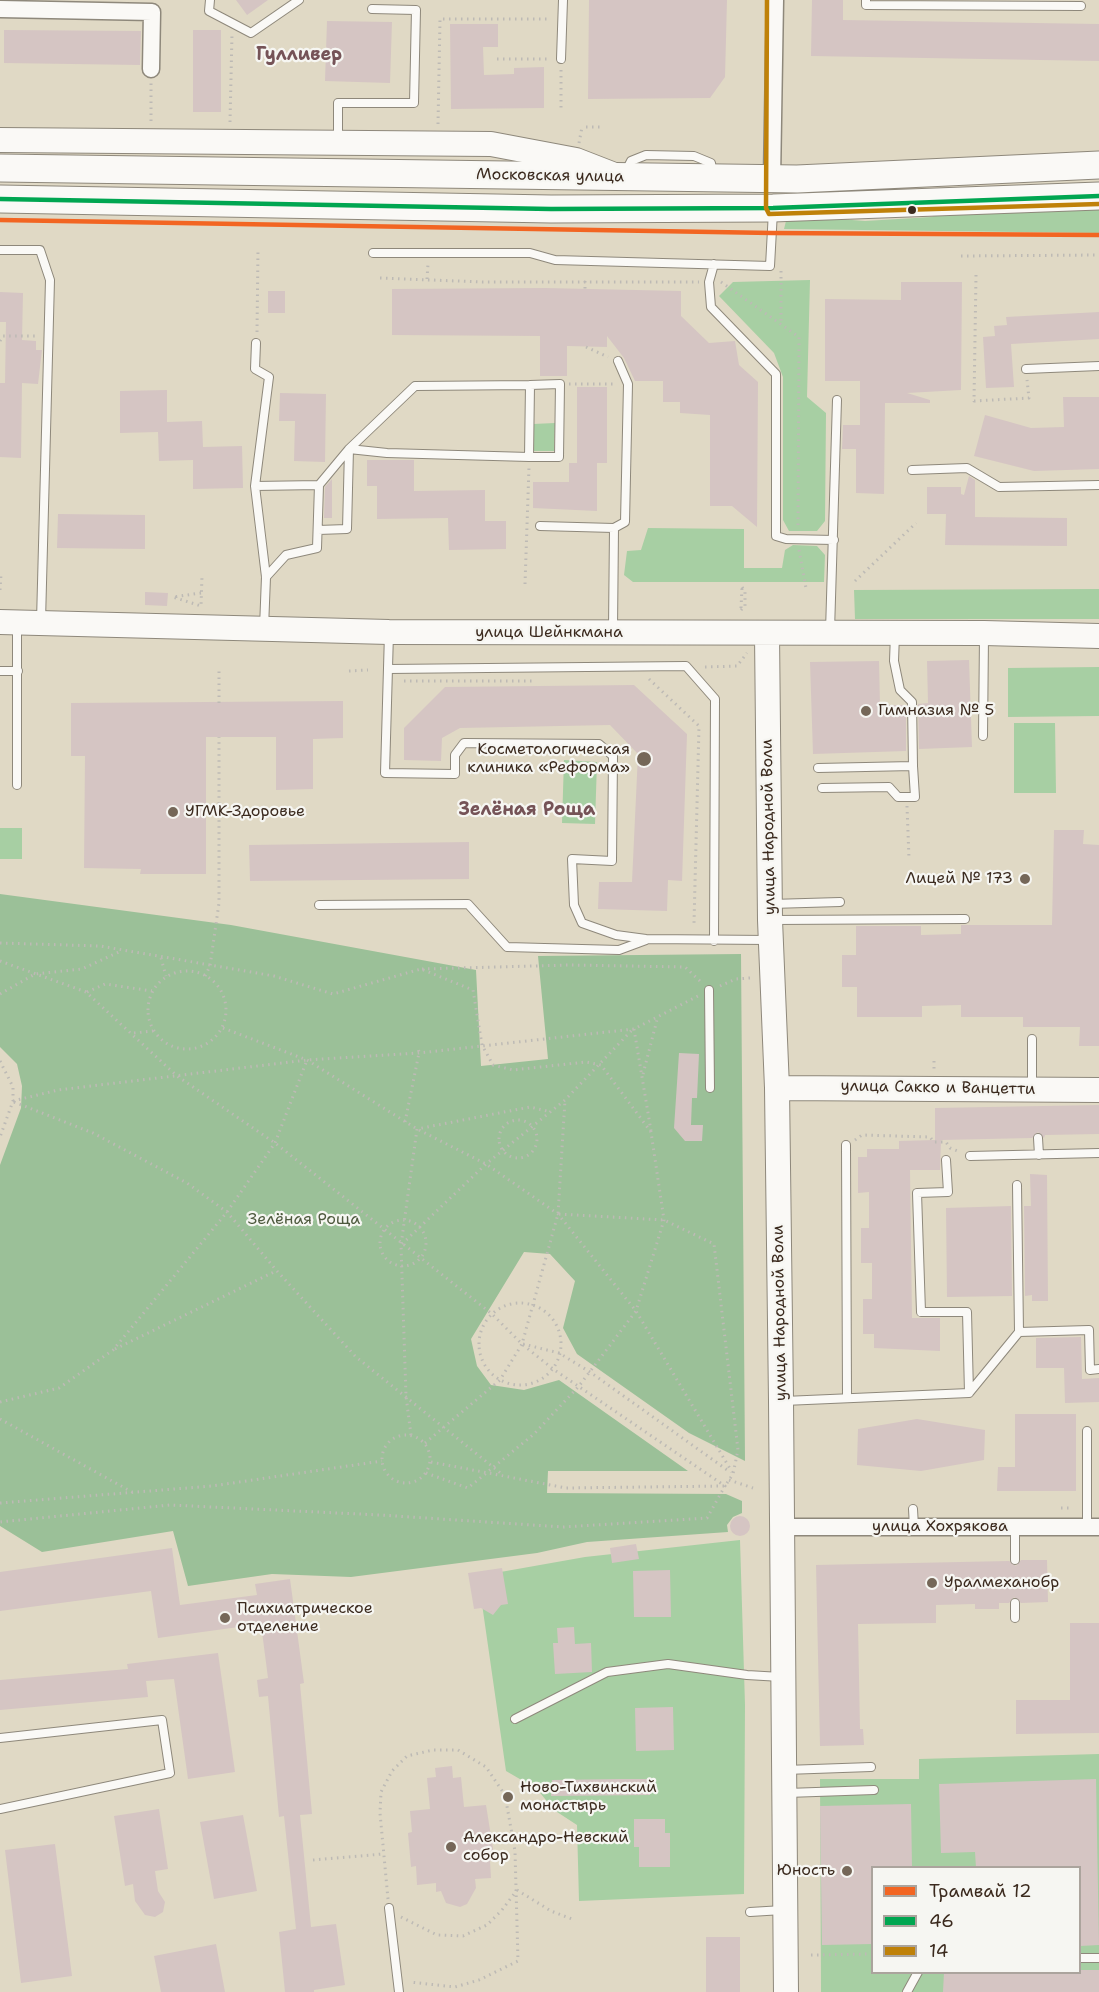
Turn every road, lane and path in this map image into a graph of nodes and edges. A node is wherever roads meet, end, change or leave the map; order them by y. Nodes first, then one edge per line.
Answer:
1 (210, 0) edge
2 (299, 0) edge
3 (563, 0) edge
4 (775, 0) edge
5 (866, 0) edge
6 (1081, 6) dead end
7 (0, 9) edge
8 (372, 9) dead end
9 (562, 19) junction
10 (232, 23) junction
11 (497, 59) dead end
12 (561, 63) junction
13 (151, 69) joint
14 (561, 108) dead end
15 (151, 121) dead end
16 (230, 123) dead end
17 (438, 125) dead end
18 (586, 127) dead end
19 (601, 127) dead end
20 (0, 140) edge
21 (338, 142) junction
22 (1099, 165) edge
23 (0, 168) edge
24 (623, 178) junction
25 (772, 179) junction
26 (1099, 196) edge
27 (0, 199) edge
28 (773, 208) junction
29 (0, 250) edge
30 (258, 250) dead end
31 (373, 253) dead end
32 (1099, 255) edge
33 (961, 256) dead end
34 (714, 264) junction
35 (781, 274) dead end
36 (976, 275) dead end
37 (380, 278) dead end
38 (585, 281) junction
39 (709, 282) junction
40 (723, 282) dead end
41 (585, 289) dead end
42 (781, 323) dead end
43 (49, 336) junction
44 (0, 341) edge
45 (256, 344) joint
46 (586, 346) dead end
47 (618, 361) joint
48 (1099, 366) edge
49 (1026, 369) joint
50 (560, 384) junction
51 (627, 384) junction
52 (530, 385) junction
53 (837, 400) dead end
54 (349, 448) junction
55 (529, 457) junction
56 (912, 470) dead end
57 (319, 485) junction
58 (1099, 485) edge
59 (255, 486) junction
60 (916, 523) dead end
61 (540, 526) dead end
62 (614, 528) junction
63 (318, 530) junction
64 (834, 540) junction
65 (1, 574) edge
66 (202, 576) dead end
67 (266, 577) junction
68 (855, 580) dead end
69 (525, 584) dead end
70 (0, 590) edge
71 (201, 593) junction
72 (741, 610) joint
73 (19, 622) edge
74 (264, 628) junction
75 (389, 632) junction
76 (614, 633) junction
77 (830, 633) junction
78 (984, 633) junction
79 (767, 634) junction
80 (895, 634) junction
81 (1099, 636) edge
82 (748, 652) dead end
83 (705, 667) dead end
84 (388, 669) junction
85 (219, 670) dead end
86 (368, 670) dead end
87 (0, 671) edge
88 (349, 671) dead end
89 (18, 672) junction
90 (219, 703) dead end
91 (983, 736) dead end
92 (219, 737) dead end
93 (913, 766) junction
94 (818, 768) dead end
95 (17, 784) dead end
96 (822, 789) dead end
97 (907, 815) dead end
98 (909, 858) dead end
99 (840, 902) dead end
100 (319, 905) dead end
101 (966, 919) dead end
102 (770, 921) junction
103 (646, 939) junction
104 (714, 941) junction
105 (0, 943) edge
106 (122, 951) junction
107 (161, 958) junction
108 (0, 962) edge
109 (210, 966) junction
110 (421, 969) junction
111 (35, 974) junction
112 (206, 976) junction
113 (166, 977) junction
114 (750, 978) dead end
115 (709, 990) junction
116 (152, 991) junction
117 (86, 992) junction
118 (0, 994) edge
119 (658, 1016) junction
120 (223, 1028) junction
121 (634, 1029) junction
122 (153, 1031) junction
123 (134, 1033) junction
124 (1032, 1039) dead end
125 (482, 1045) junction
126 (418, 1046) dead end
127 (419, 1053) junction
128 (307, 1060) junction
129 (0, 1061) edge
130 (934, 1061) dead end
131 (601, 1065) junction
132 (934, 1072) dead end
133 (643, 1075) junction
134 (177, 1076) junction
135 (710, 1088) dead end
136 (777, 1088) junction
137 (1099, 1090) edge
138 (1036, 1094) junction
139 (565, 1100) junction
140 (13, 1101) junction
141 (551, 1112) junction
142 (405, 1122) junction
143 (532, 1127) junction
144 (417, 1129) junction
145 (651, 1132) junction
146 (0, 1137) edge
147 (1038, 1138) dead end
148 (275, 1143) junction
149 (846, 1145) joint
150 (504, 1151) junction
151 (1099, 1153) edge
152 (1039, 1155) junction
153 (970, 1156) joint
154 (946, 1161) dead end
155 (486, 1164) junction
156 (1017, 1185) dead end
157 (227, 1212) junction
158 (558, 1214) junction
159 (405, 1220) junction
160 (664, 1220) junction
161 (420, 1227) junction
162 (383, 1231) junction
163 (401, 1245) junction
164 (419, 1259) junction
165 (401, 1266) junction
166 (277, 1271) junction
167 (534, 1306) junction
168 (636, 1311) junction
169 (492, 1314) junction
170 (1019, 1332) junction
171 (522, 1344) junction
172 (113, 1350) junction
173 (560, 1353) junction
174 (553, 1369) junction
175 (1099, 1370) edge
176 (590, 1372) junction
177 (500, 1380) junction
178 (579, 1386) junction
179 (969, 1393) junction
180 (406, 1396) junction
181 (847, 1397) junction
182 (781, 1401) junction
183 (0, 1402) edge
184 (0, 1419) edge
185 (444, 1428) junction
186 (1087, 1431) dead end
187 (411, 1435) junction
188 (425, 1443) junction
189 (382, 1461) junction
190 (431, 1462) junction
191 (493, 1467) junction
192 (426, 1473) junction
193 (487, 1473) junction
194 (733, 1474) junction
195 (504, 1476) junction
196 (729, 1480) junction
197 (725, 1486) junction
198 (753, 1488) dead end
199 (134, 1493) junction
200 (0, 1503) edge
201 (1061, 1508) dead end
202 (1072, 1508) dead end
203 (913, 1509) dead end
204 (0, 1522) edge
205 (782, 1527) junction
206 (914, 1527) junction
207 (1015, 1527) junction
208 (1093, 1527) edge
209 (1015, 1560) dead end
210 (1015, 1603) dead end
211 (1015, 1618) dead end
212 (783, 1677) junction
213 (515, 1719) dead end
214 (0, 1738) edge
215 (871, 1767) dead end
216 (784, 1781) junction
217 (874, 1790) dead end
218 (0, 1809) edge
219 (383, 1854) junction
220 (313, 1860) dead end
221 (516, 1890) junction
222 (389, 1908) junction
223 (785, 1910) junction
224 (750, 1912) dead end
225 (572, 1919) dead end
226 (871, 1954) edge
227 (811, 1955) dead end
228 (1081, 1958) edge
229 (1099, 1958) edge
230 (917, 1974) edge
231 (399, 1988) edge
232 (786, 1992) edge
233 (907, 1992) edge

1 - 10 lane
2 - 10 lane
3 - 9 lane
4 - 25 street
5 - 6 lane
7 - 13 street
8 - 21 lane
9 - 12 lane
9 - 17 path
10 - 16 path
11 - 12 path
12 - 14 path
13 - 15 path
18 - 19 path
20 - 21 street, Московская улица
21 - 24 street, Московская улица
22 - 25 main road, Московская улица
23 - 24 main road, Московская улица
24 - 25 main road, Московская улица
25 - 28 main road
26 - 28 main road, Московская улица
27 - 28 main road, Московская улица
28 - 34 lane
29 - 43 lane
30 - 45 path
31 - 34 lane
32 - 33 path
34 - 39 lane
35 - 42 path
36 - 49 path
37 - 38 path
38 - 39 path
38 - 41 path
39 - 40 path
39 - 64 lane
43 - 44 path
43 - 73 lane
45 - 59 lane
46 - 47 path
47 - 51 lane
48 - 49 lane
50 - 51 path
50 - 52 lane
50 - 55 lane
51 - 62 lane
52 - 54 lane
52 - 55 lane
53 - 64 lane
54 - 55 lane
54 - 57 lane
54 - 63 lane
55 - 69 path
56 - 58 lane
57 - 59 lane
57 - 63 lane
59 - 67 lane
60 - 68 path
61 - 62 lane
62 - 76 lane
63 - 67 lane
64 - 77 lane
65 - 70 path
66 - 71 path
67 - 74 lane
71 - 71 path
72 - 72 path
73 - 74 street, улица Шейнкмана
73 - 89 lane
74 - 75 street, улица Шейнкмана
75 - 76 street, улица Шейнкмана
75 - 84 lane
76 - 79 street, улица Шейнкмана
77 - 79 street, улица Шейнкмана
77 - 80 street, улица Шейнкмана
78 - 80 street, улица Шейнкмана
78 - 81 street, улица Шейнкмана
78 - 91 lane
79 - 102 street, улица Народной Воли
80 - 93 lane
82 - 83 path
84 - 103 lane
84 - 104 lane
85 - 90 path
86 - 88 path
87 - 89 lane
89 - 95 lane
92 - 109 path
93 - 94 lane
93 - 96 lane
97 - 98 path
99 - 102 lane
100 - 103 lane
101 - 102 lane
102 - 104 lane
102 - 136 street, улица Народной Воли
103 - 104 lane
105 - 106 path
106 - 107 path
106 - 111 path
107 - 109 path
107 - 113 path
108 - 111 path
109 - 110 path
109 - 112 path
110 - 115 path
110 - 125 path
111 - 117 path
111 - 118 path
112 - 113 path
112 - 120 path
113 - 116 path
114 - 115 path
115 - 119 path
115 - 135 lane
116 - 117 path
116 - 122 path
117 - 123 path
119 - 121 path
119 - 133 path
120 - 122 path
120 - 128 path
121 - 125 path
121 - 131 path
121 - 133 path
122 - 123 path
123 - 134 path
124 - 138 lane
125 - 127 path
125 - 131 path
126 - 127 path
127 - 128 path
127 - 142 path
128 - 134 path
128 - 142 path
128 - 148 path
129 - 140 path
130 - 132 path
131 - 139 path
131 - 145 path
133 - 145 path
134 - 140 path
134 - 148 path
136 - 138 street, улица Сакко и Ванцетти
136 - 182 street, улица Народной Воли
137 - 138 street, улица Сакко и Ванцетти
139 - 141 path
139 - 158 path
140 - 146 path
140 - 157 path
141 - 143 path
141 - 144 path
142 - 144 path
143 - 150 path
143 - 150 path
143 - 150 path
144 - 155 path
144 - 159 path
145 - 160 path
147 - 152 lane
148 - 157 path
148 - 162 path
149 - 153 path
149 - 181 lane
150 - 155 path
151 - 152 lane
152 - 153 lane
154 - 179 lane
155 - 158 path
155 - 161 path
156 - 170 lane
157 - 166 path
157 - 172 path
158 - 160 path
158 - 167 path
158 - 168 path
159 - 161 path
159 - 162 path
159 - 163 path
160 - 168 path
160 - 194 path
161 - 163 path
161 - 164 path
162 - 163 path
162 - 165 path
163 - 164 path
163 - 165 path
164 - 165 path
164 - 169 path
165 - 180 path
166 - 172 path
166 - 180 path
167 - 169 path
167 - 171 path
167 - 173 path
168 - 176 path
168 - 194 path
169 - 171 path
169 - 177 path
170 - 175 lane
170 - 179 lane
171 - 173 path
171 - 174 path
171 - 177 path
172 - 183 path
173 - 174 path
173 - 176 path
174 - 177 path
174 - 178 path
176 - 178 path
176 - 194 path
177 - 185 path
178 - 191 path
178 - 197 path
179 - 181 lane
180 - 185 path
180 - 187 path
181 - 182 lane
182 - 205 street, улица Народной Воли
184 - 199 path
185 - 188 path
185 - 191 path
186 - 208 lane
187 - 188 path
187 - 189 path
188 - 190 path
189 - 192 path
189 - 199 path
190 - 192 path
190 - 193 path
191 - 193 path
191 - 195 path
192 - 193 path
193 - 195 path
194 - 196 path
195 - 197 path
196 - 197 path
196 - 198 path
197 - 204 path
199 - 200 path
201 - 202 path
203 - 206 lane
205 - 206 street, улица Хохрякова
205 - 212 street, улица Народной Воли
206 - 207 street, улица Хохрякова
207 - 208 street, улица Хохрякова
207 - 209 lane
210 - 211 lane
212 - 213 lane
212 - 216 street, улица Народной Воли
214 - 218 lane
215 - 216 lane
216 - 217 lane
216 - 223 street, улица Народной Воли
219 - 220 path
219 - 221 path
219 - 222 path
221 - 222 path
221 - 225 path
221 - 231 path
222 - 231 lane
223 - 224 lane
223 - 232 street, улица Народной Воли
226 - 227 path
228 - 229 lane
230 - 233 lane

